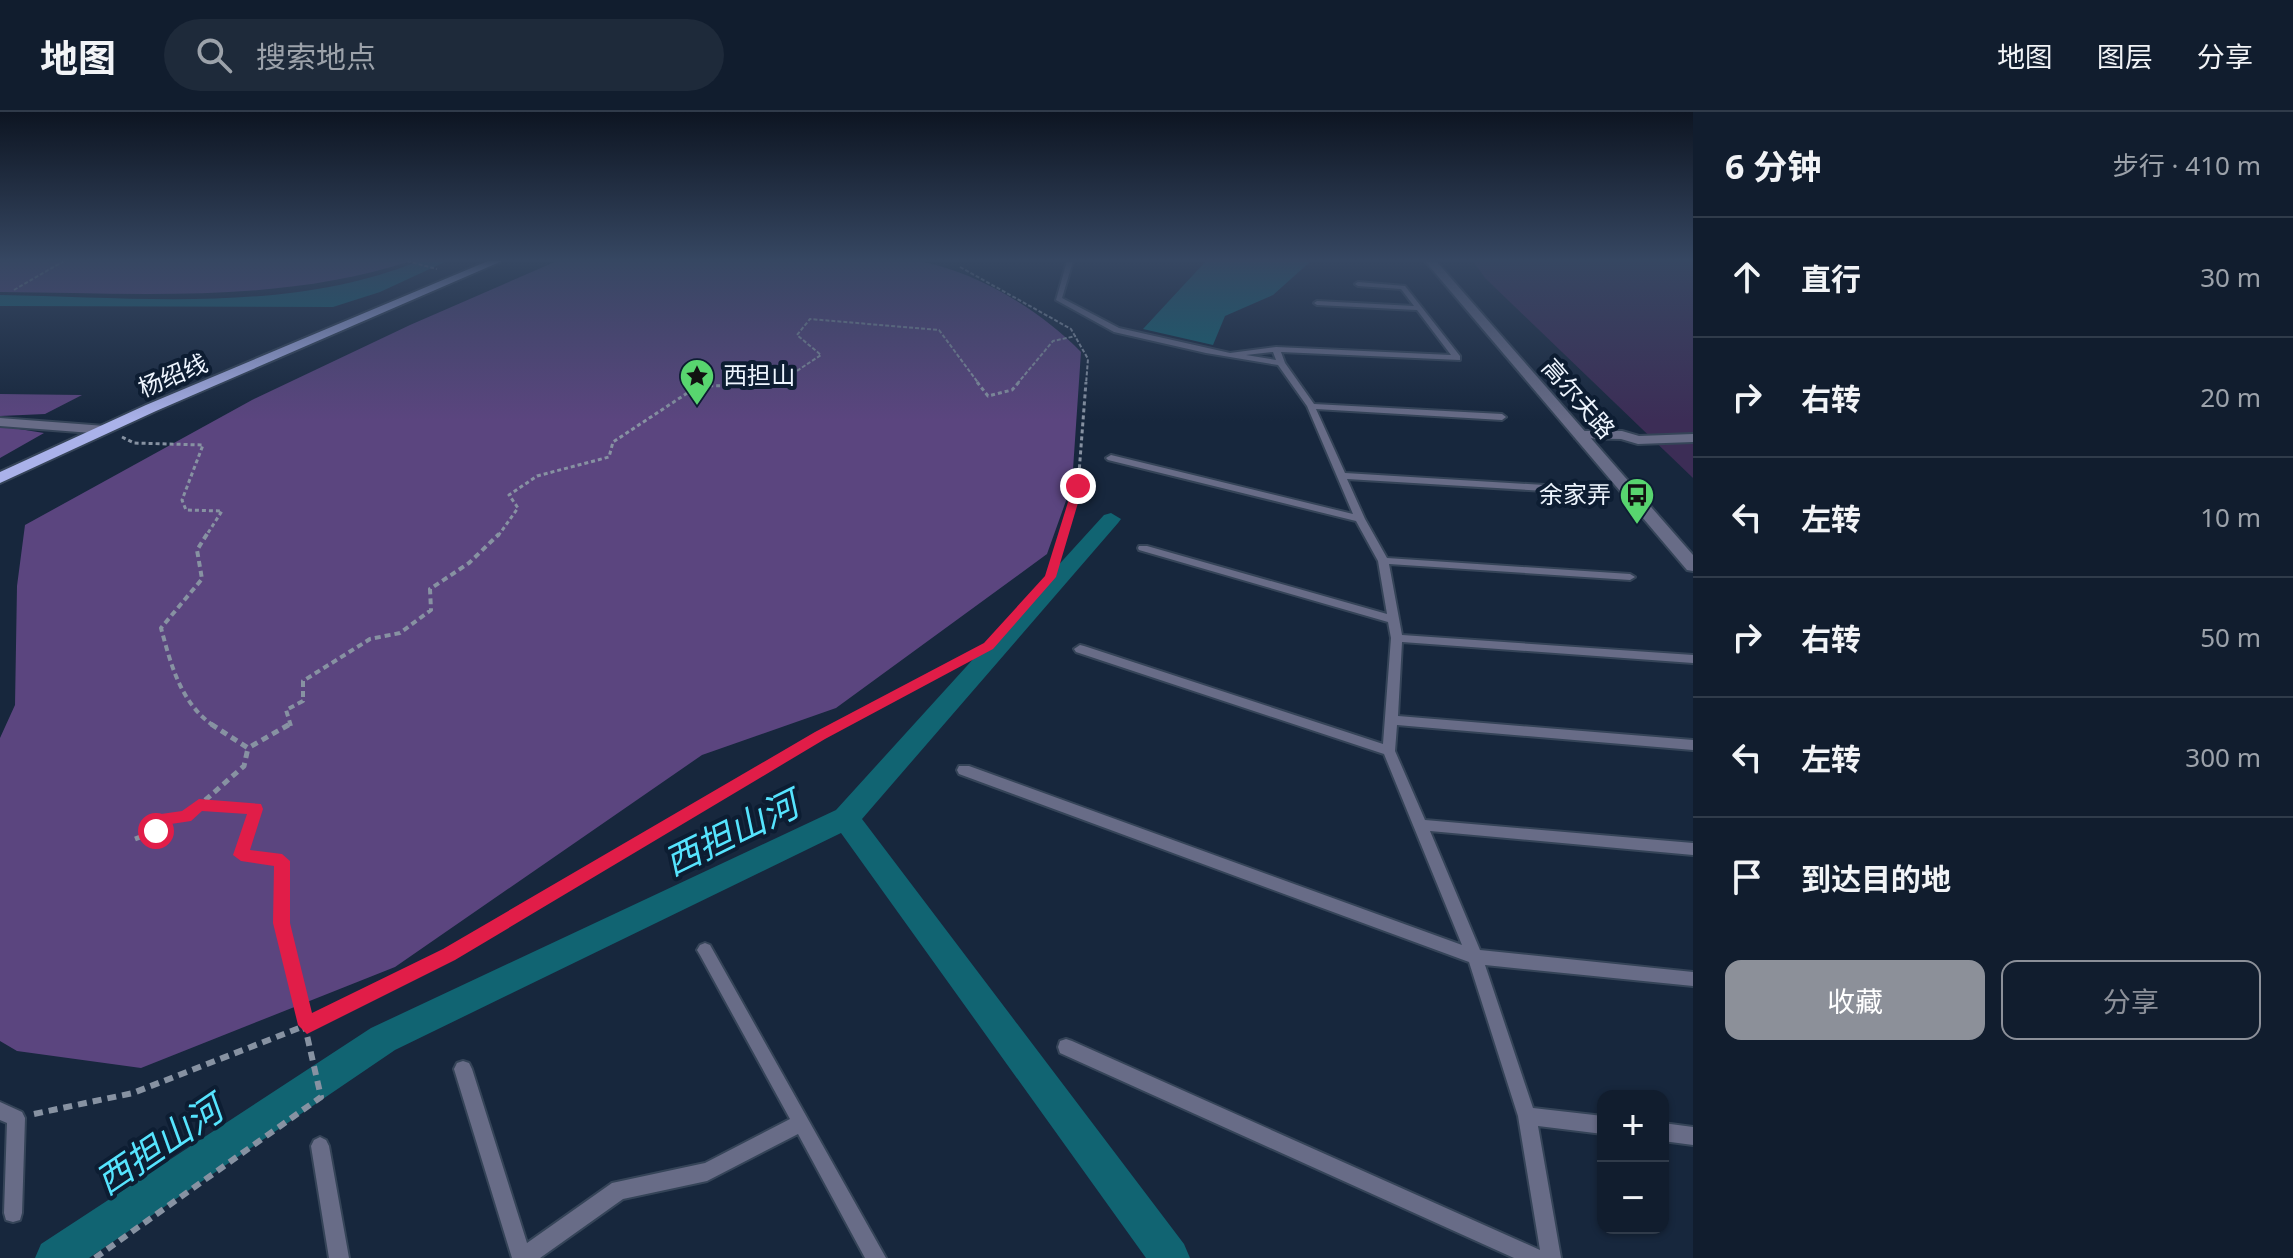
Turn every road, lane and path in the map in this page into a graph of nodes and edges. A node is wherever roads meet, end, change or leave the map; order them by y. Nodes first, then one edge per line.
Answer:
1 (373, 314) edge
2 (1045, 314) edge
3 (1087, 314) edge
4 (1425, 314) edge
5 (1476, 314) edge
6 (1076, 336) junction
7 (1229, 355) junction
8 (1278, 356) junction
9 (1311, 406) junction
10 (1502, 417) dead end
11 (0, 422) edge
12 (105, 430) junction
13 (1693, 431) edge
14 (1580, 435) junction
15 (1622, 435) junction
16 (1693, 438) edge
17 (1111, 458) dead end
18 (1343, 476) junction
19 (0, 478) edge
20 (1561, 489) dead end
21 (1360, 519) junction
22 (1143, 548) dead end
23 (1383, 561) junction
24 (1693, 566) edge
25 (1630, 577) dead end
26 (1395, 620) junction
27 (1397, 638) junction
28 (1080, 649) dead end
29 (1693, 659) edge
30 (1392, 720) junction
31 (1693, 745) edge
32 (248, 748) junction
33 (1389, 751) junction
34 (964, 770) dead end
35 (199, 805) junction
36 (1420, 825) junction
37 (135, 839) dead end
38 (1693, 849) edge
39 (705, 950) dead end
40 (1475, 957) junction
41 (1693, 979) edge
42 (307, 1025) junction
43 (1066, 1047) dead end
44 (463, 1069) dead end
45 (8, 1114) edge
46 (1527, 1116) junction
47 (801, 1123) junction
48 (1597, 1124) edge
49 (1669, 1133) edge
50 (1693, 1136) edge
51 (320, 1146) dead end
52 (13, 1213) dead end
53 (95, 1258) edge
54 (339, 1258) edge
55 (522, 1258) edge
56 (876, 1258) edge
57 (1536, 1258) edge
58 (1551, 1258) edge

1 - 12 main road, 杨绍线
2 - 6 path
3 - 7 lane
4 - 8 lane
5 - 14 street, 高尔夫路
6 - 32 path
6 - 42 path
7 - 8 lane
7 - 8 lane
8 - 9 lane
9 - 10 lane
9 - 18 lane
11 - 12 street
12 - 19 main road, 杨绍线
12 - 32 path
13 - 15 street
14 - 15 street
14 - 24 street, 高尔夫路
15 - 16 street
17 - 21 lane
18 - 20 lane
18 - 21 lane
21 - 23 lane
22 - 26 lane
23 - 25 lane
23 - 26 lane
26 - 27 lane
27 - 29 lane
27 - 30 lane
28 - 33 lane
30 - 31 lane
30 - 33 lane
32 - 35 path
33 - 36 lane
34 - 40 lane
35 - 37 path
35 - 42 path
36 - 38 lane
36 - 40 lane
39 - 47 lane
40 - 41 lane
40 - 46 lane
42 - 45 path
42 - 53 path
43 - 57 lane
44 - 55 lane
45 - 52 lane
46 - 48 lane
46 - 58 lane
47 - 55 lane
47 - 56 lane
49 - 50 lane
51 - 54 lane

